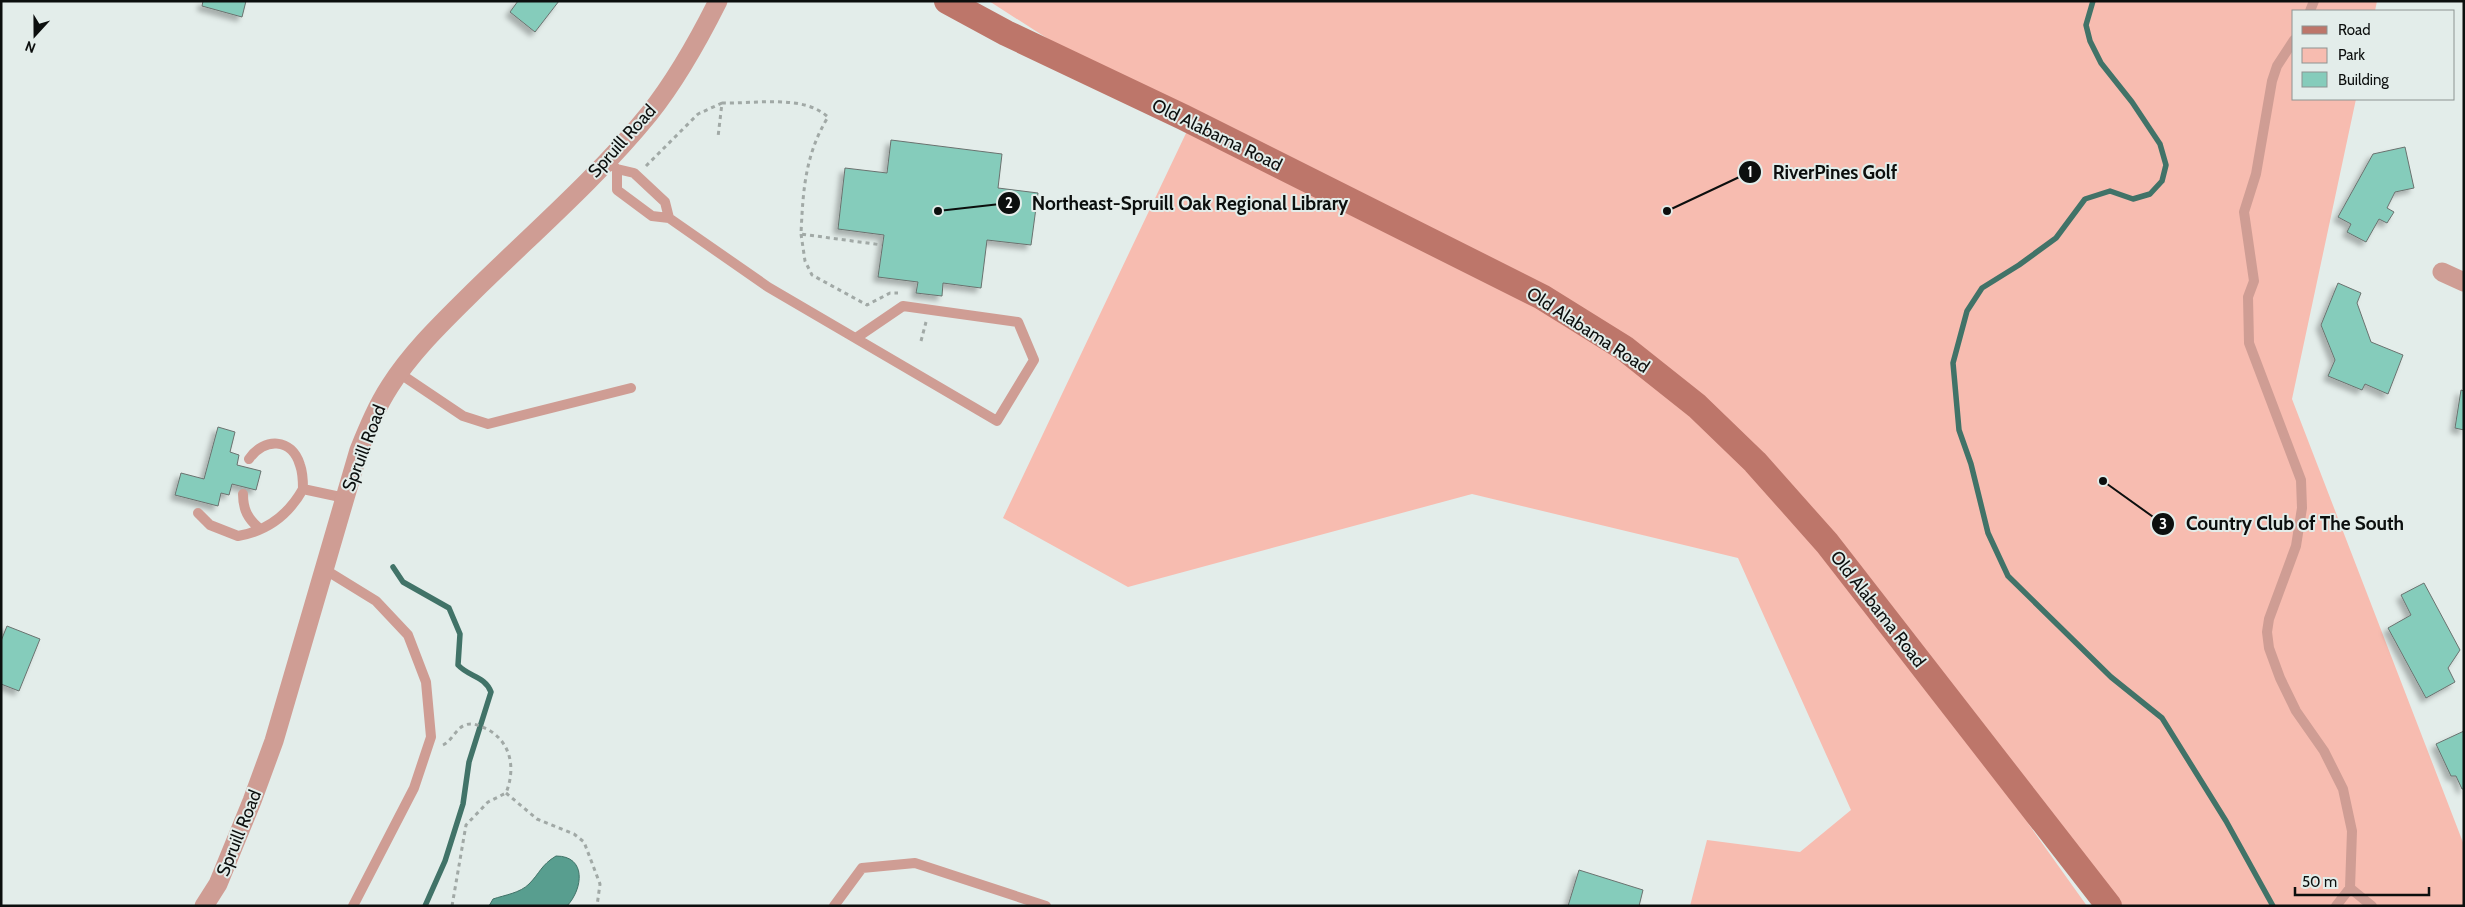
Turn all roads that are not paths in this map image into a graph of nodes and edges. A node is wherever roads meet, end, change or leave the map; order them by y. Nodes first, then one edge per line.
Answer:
1 (718, 1) edge
2 (946, 1) edge
3 (2292, 43) edge
4 (612, 165) junction
5 (668, 218) junction
6 (2442, 272) dead end
7 (2464, 282) edge
8 (856, 338) junction
9 (399, 373) junction
10 (631, 388) dead end
11 (249, 460) dead end
12 (303, 489) junction
13 (243, 494) dead end
14 (345, 498) junction
15 (198, 513) dead end
16 (260, 529) junction
17 (324, 569) junction
18 (2350, 888) junction
19 (204, 906) edge
20 (353, 906) edge
21 (834, 906) edge
22 (1046, 906) edge
23 (2109, 906) edge
24 (2336, 906) edge
25 (2372, 906) edge

1 - 4 street, Spruill Road
2 - 23 main road, Old Alabama Road
3 - 18 lane
4 - 5 lane
4 - 5 lane
4 - 9 street, Spruill Road
5 - 8 lane
6 - 7 street
8 - 8 lane
9 - 10 lane
9 - 14 street, Spruill Road
11 - 12 lane
12 - 14 lane
12 - 16 lane
13 - 16 lane
14 - 17 street, Spruill Road
15 - 16 lane
17 - 19 street, Spruill Road
17 - 20 lane
18 - 24 lane
18 - 25 lane
21 - 22 lane

